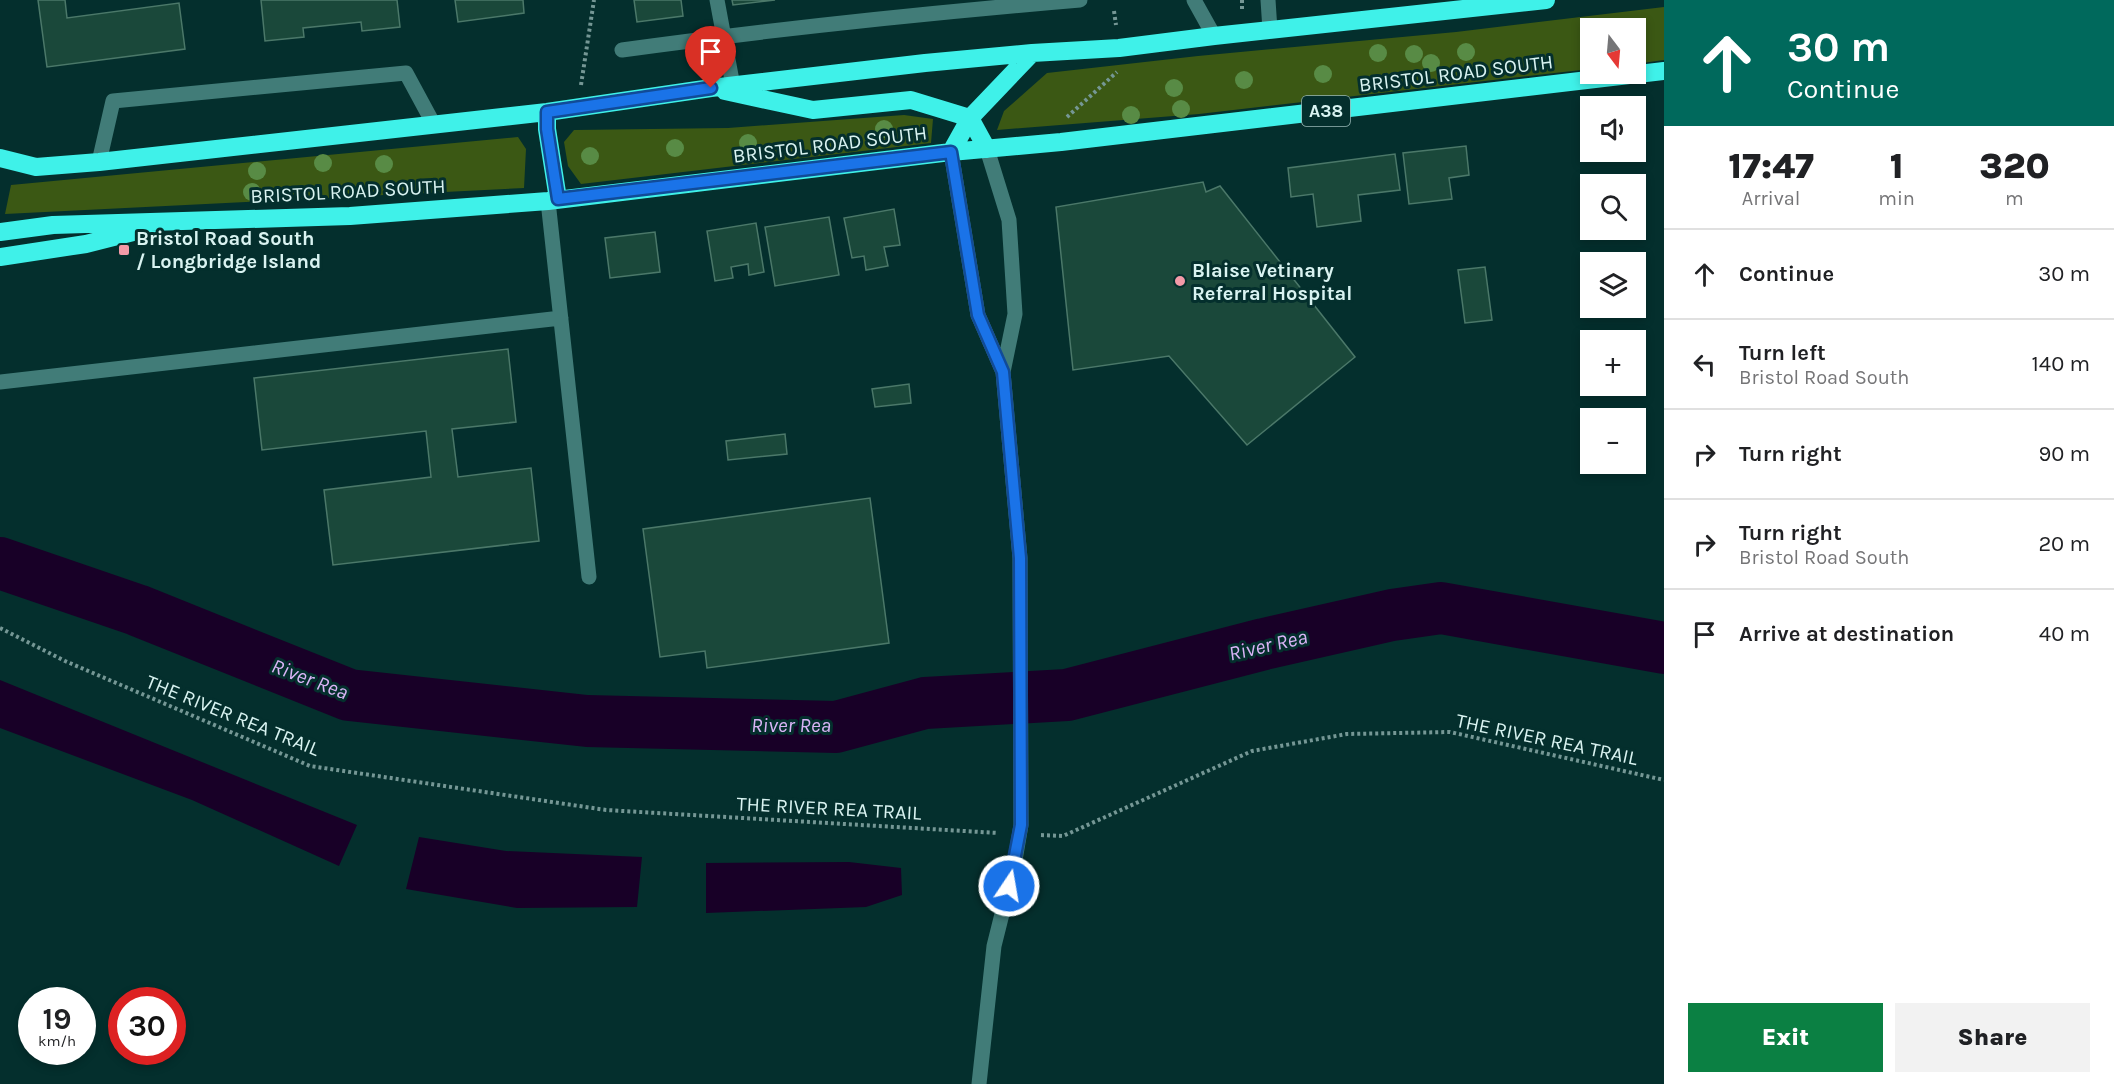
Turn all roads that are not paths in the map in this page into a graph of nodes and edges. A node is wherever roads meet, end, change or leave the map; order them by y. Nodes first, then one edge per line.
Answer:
1 (717, 0) edge
2 (1080, 0) edge
3 (1194, 0) edge
4 (1268, 0) edge
5 (1546, 0) edge
6 (1520, 1) edge
7 (1270, 30) junction
8 (723, 36) junction
9 (1214, 36) junction
10 (622, 50) dead end
11 (1032, 53) junction
12 (1664, 71) edge
13 (733, 86) junction
14 (711, 88) junction
15 (547, 112) junction
16 (970, 118) junction
17 (433, 123) junction
18 (987, 149) junction
19 (951, 152) junction
20 (0, 158) edge
21 (99, 162) junction
22 (553, 200) junction
23 (177, 221) junction
24 (0, 232) edge
25 (0, 257) edge
26 (561, 318) junction
27 (1003, 372) junction
28 (0, 382) edge
29 (589, 577) dead end
30 (979, 1084) edge

1 - 8 street
2 - 8 street
3 - 9 street
4 - 7 street
5 - 6 highway
6 - 7 highway
7 - 9 highway
8 - 10 street
8 - 13 street
9 - 11 highway
11 - 13 highway
11 - 16 highway
12 - 18 highway, BRISTOL ROAD SOUTH / A38
13 - 14 highway
14 - 15 highway
14 - 16 highway
15 - 17 highway
15 - 22 highway
16 - 18 highway
16 - 19 highway
17 - 21 highway
17 - 21 street
18 - 19 highway, BRISTOL ROAD SOUTH / A38
18 - 27 street
19 - 22 highway, BRISTOL ROAD SOUTH / A38
19 - 27 street
20 - 21 highway
22 - 23 highway, BRISTOL ROAD SOUTH / A38
22 - 26 street
23 - 24 highway, BRISTOL ROAD SOUTH / A38
23 - 25 highway
26 - 28 street
26 - 29 street
27 - 30 street

